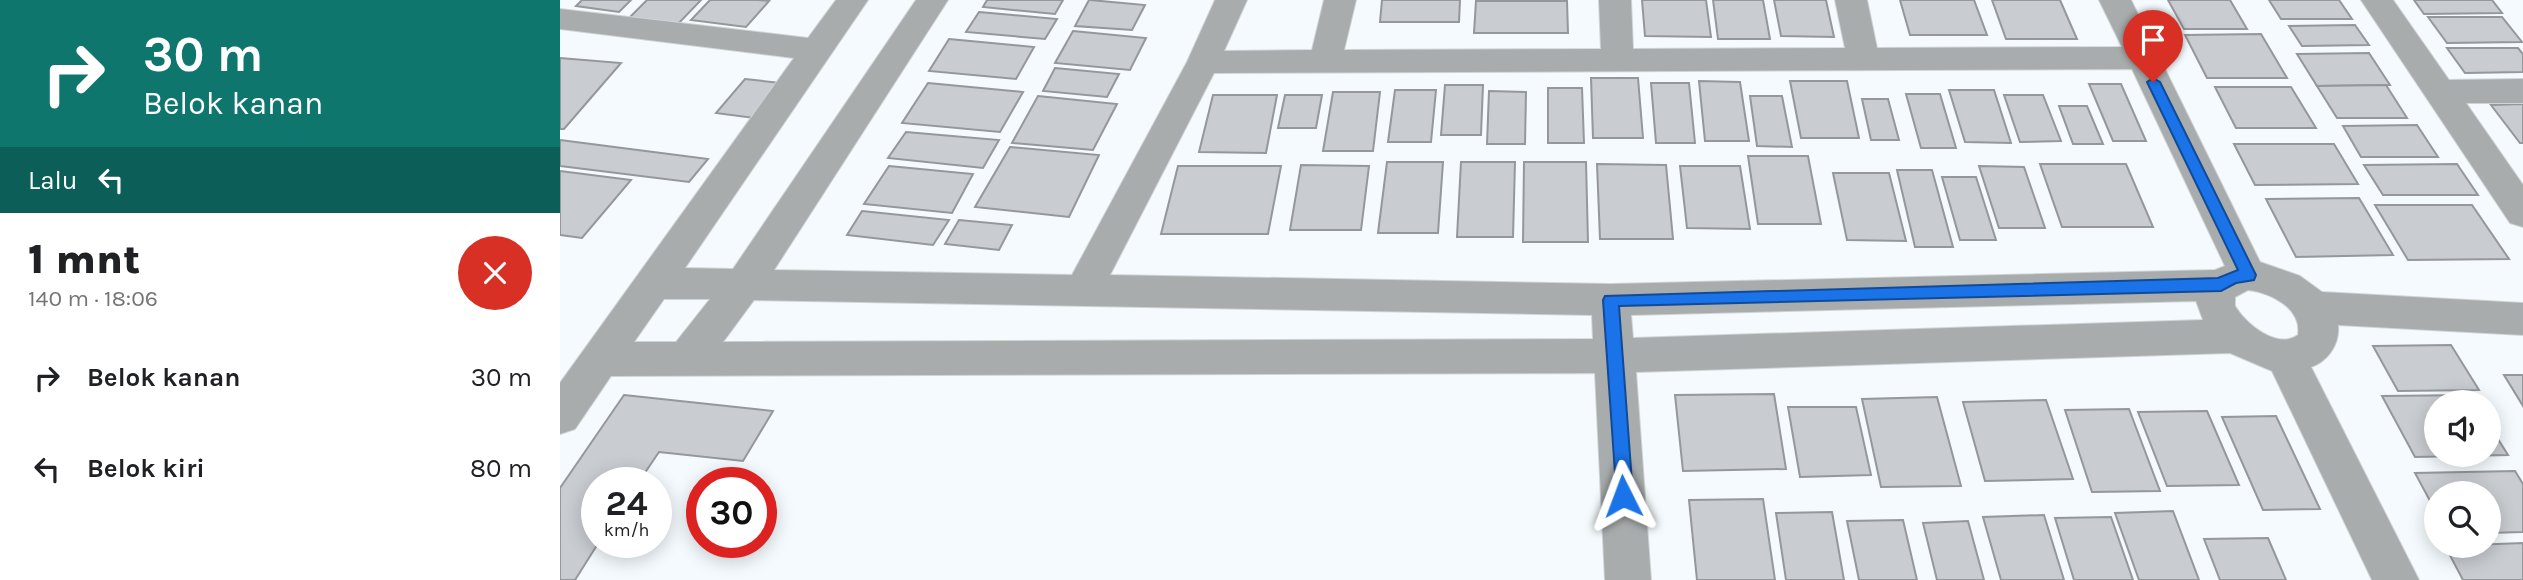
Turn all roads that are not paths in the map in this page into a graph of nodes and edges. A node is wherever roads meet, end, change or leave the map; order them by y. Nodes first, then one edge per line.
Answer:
1 (852, 0) edge
2 (932, 0) edge
3 (1231, 0) edge
4 (1340, 0) edge
5 (1615, 0) edge
6 (1851, 0) edge
7 (2115, 0) edge
8 (2377, 0) edge
9 (560, 19) edge
10 (814, 50) junction
11 (1617, 58) junction
12 (1863, 58) junction
13 (2141, 58) junction
14 (1326, 60) junction
15 (1203, 62) junction
16 (2523, 91) edge
17 (2440, 92) junction
18 (2523, 213) edge
19 (2235, 280) junction
20 (654, 284) junction
21 (742, 287) junction
22 (1084, 289) junction
23 (1611, 300) junction
24 (2312, 308) junction
25 (2523, 319) edge
26 (2234, 336) junction
27 (1616, 356) junction
28 (688, 357) junction
29 (2285, 357) junction
30 (603, 359) junction
31 (560, 416) edge
32 (1628, 580) edge
33 (2396, 580) edge

1 - 10 street
2 - 21 street
3 - 15 street
4 - 14 street
5 - 11 street
6 - 12 street
7 - 13 street
8 - 17 street
9 - 10 street
10 - 20 street
11 - 12 street
11 - 14 street
12 - 13 street
13 - 19 street
14 - 15 street
15 - 22 street
16 - 17 street
17 - 18 street
19 - 23 street
19 - 24 street
19 - 26 street
20 - 21 street
20 - 30 street
21 - 22 street
21 - 28 street
22 - 23 street
23 - 27 street
24 - 25 street
24 - 29 street
26 - 27 street
26 - 29 street
27 - 28 street
27 - 32 street
28 - 30 street
29 - 33 street
30 - 31 street

